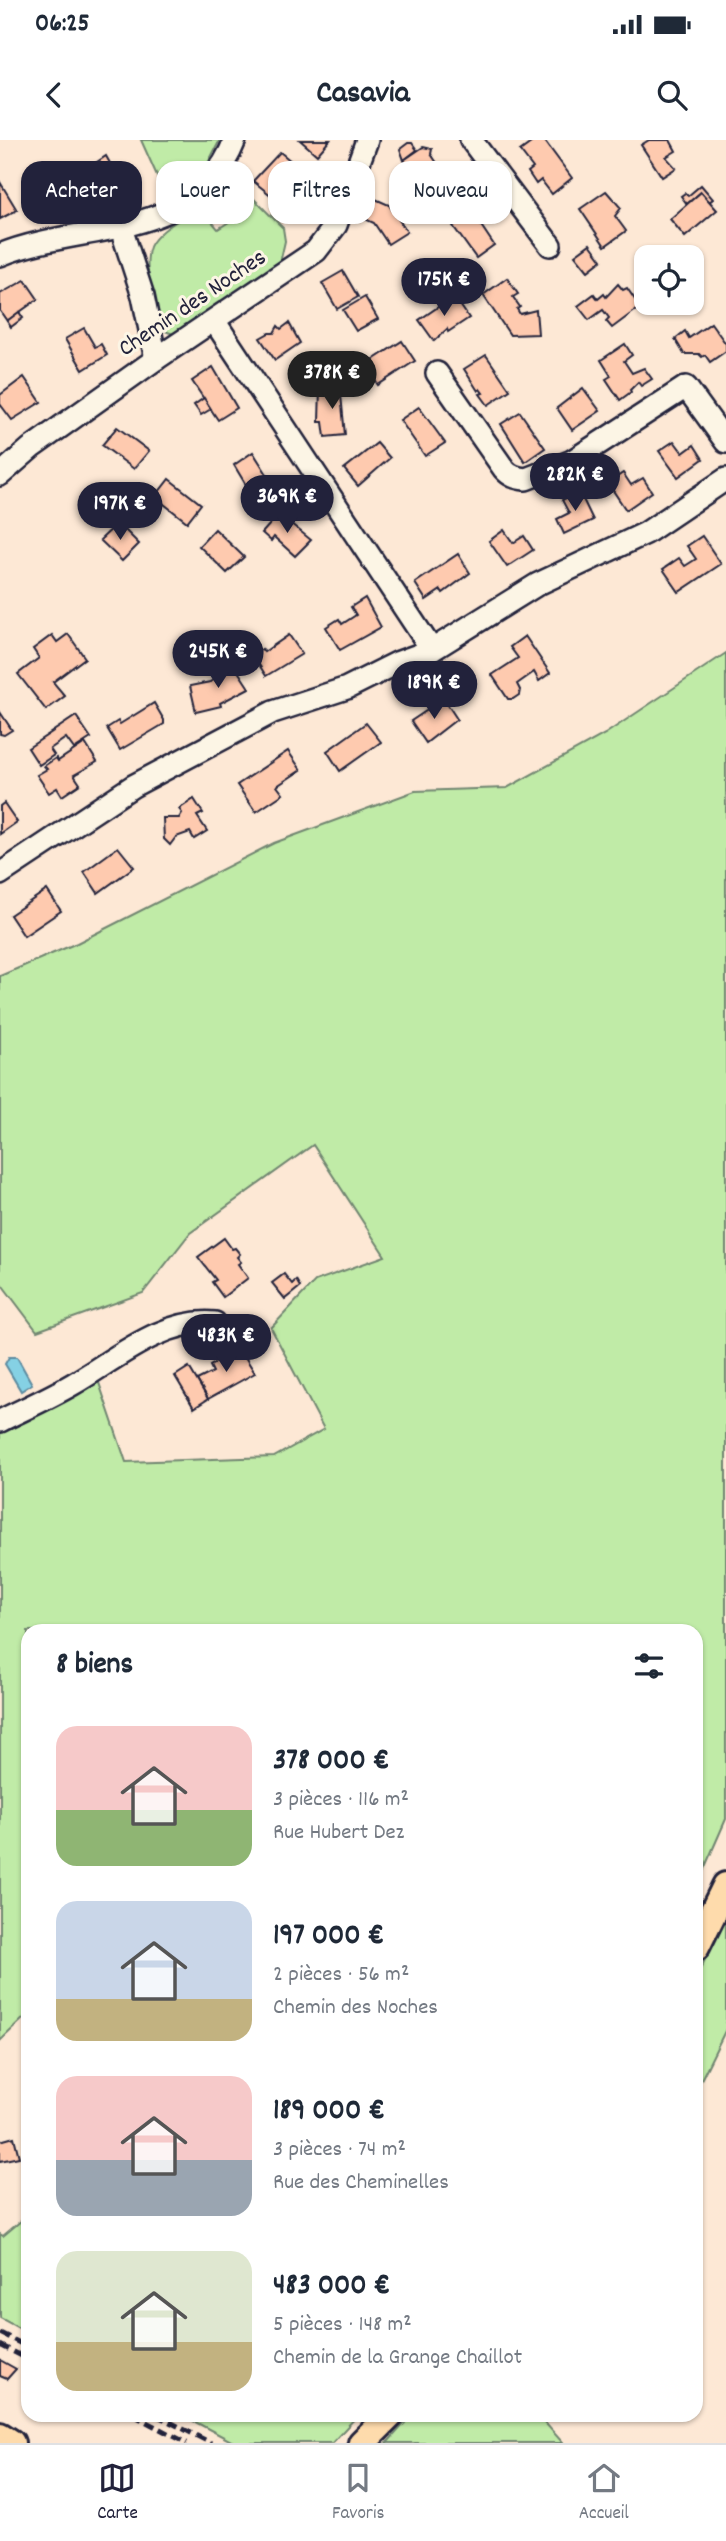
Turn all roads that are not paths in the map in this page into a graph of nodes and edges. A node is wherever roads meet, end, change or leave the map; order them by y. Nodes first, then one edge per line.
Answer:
1 (235, 140) edge
2 (367, 140) edge
3 (471, 140) edge
4 (121, 228) junction
5 (550, 245) dead end
6 (0, 255) edge
7 (215, 322) junction
8 (156, 359) junction
9 (438, 373) dead end
10 (726, 442) edge
11 (0, 474) edge
12 (726, 479) edge
13 (432, 650) junction
14 (0, 874) edge
15 (215, 1323) dead end
16 (0, 1421) edge
17 (726, 1886) edge
18 (703, 1933) edge
19 (383, 2422) edge
20 (0, 2436) edge
21 (11, 2443) edge
22 (362, 2443) edge

1 - 4 street
2 - 7 street, Chemin des Noches
3 - 5 street
4 - 6 street
4 - 8 street
7 - 8 street, Chemin des Noches
7 - 13 street
8 - 11 street, Chemin des Noches
9 - 10 street
12 - 13 street
13 - 14 street
15 - 16 street
17 - 18 main road
19 - 22 main road
20 - 21 main road

